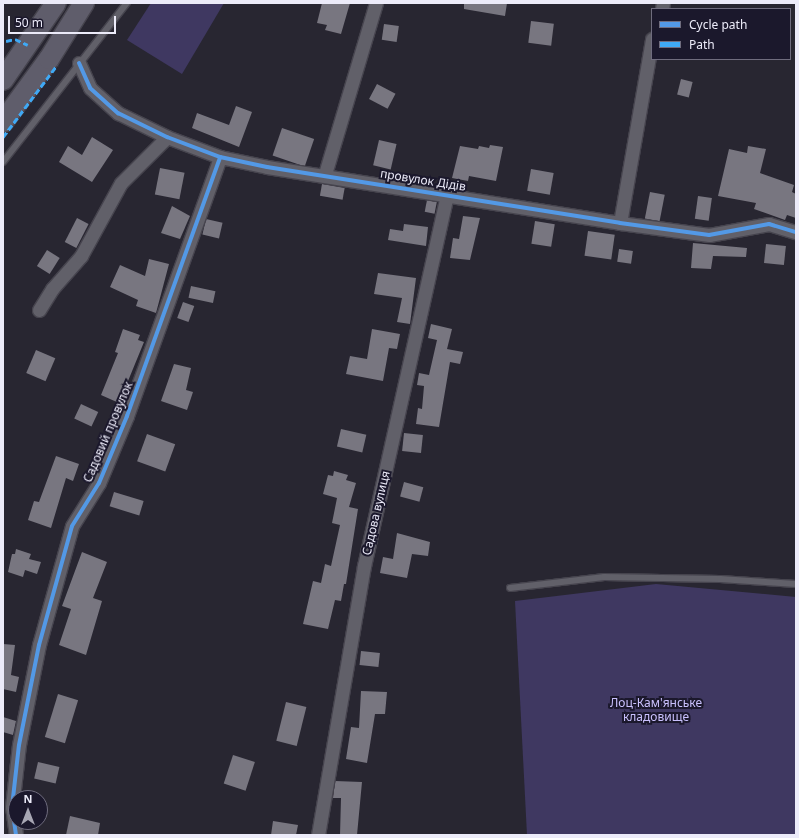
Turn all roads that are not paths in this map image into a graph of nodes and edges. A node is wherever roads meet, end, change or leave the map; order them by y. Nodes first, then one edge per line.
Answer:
1 (56, 3) edge
2 (84, 3) edge
3 (127, 3) edge
4 (376, 3) edge
5 (651, 45) edge
6 (79, 63) junction
7 (3, 80) edge
8 (3, 122) edge
9 (167, 137) junction
10 (220, 157) junction
11 (3, 162) edge
12 (325, 174) junction
13 (447, 194) junction
14 (620, 223) junction
15 (796, 232) edge
16 (39, 310) dead end
17 (796, 584) edge
18 (510, 588) dead end
19 (16, 835) edge
20 (318, 835) edge

1 - 7 main road
2 - 8 main road
3 - 6 lane
4 - 12 street
5 - 14 street
6 - 9 street, провулок Дідів
6 - 11 lane
9 - 10 street, провулок Дідів
9 - 16 street
10 - 12 street, провулок Дідів
10 - 19 street, Садовий провулок
12 - 13 street, провулок Дідів
13 - 14 street, провулок Дідів
13 - 20 street, Садова вулиця
14 - 15 street, провулок Дідів
17 - 18 lane

